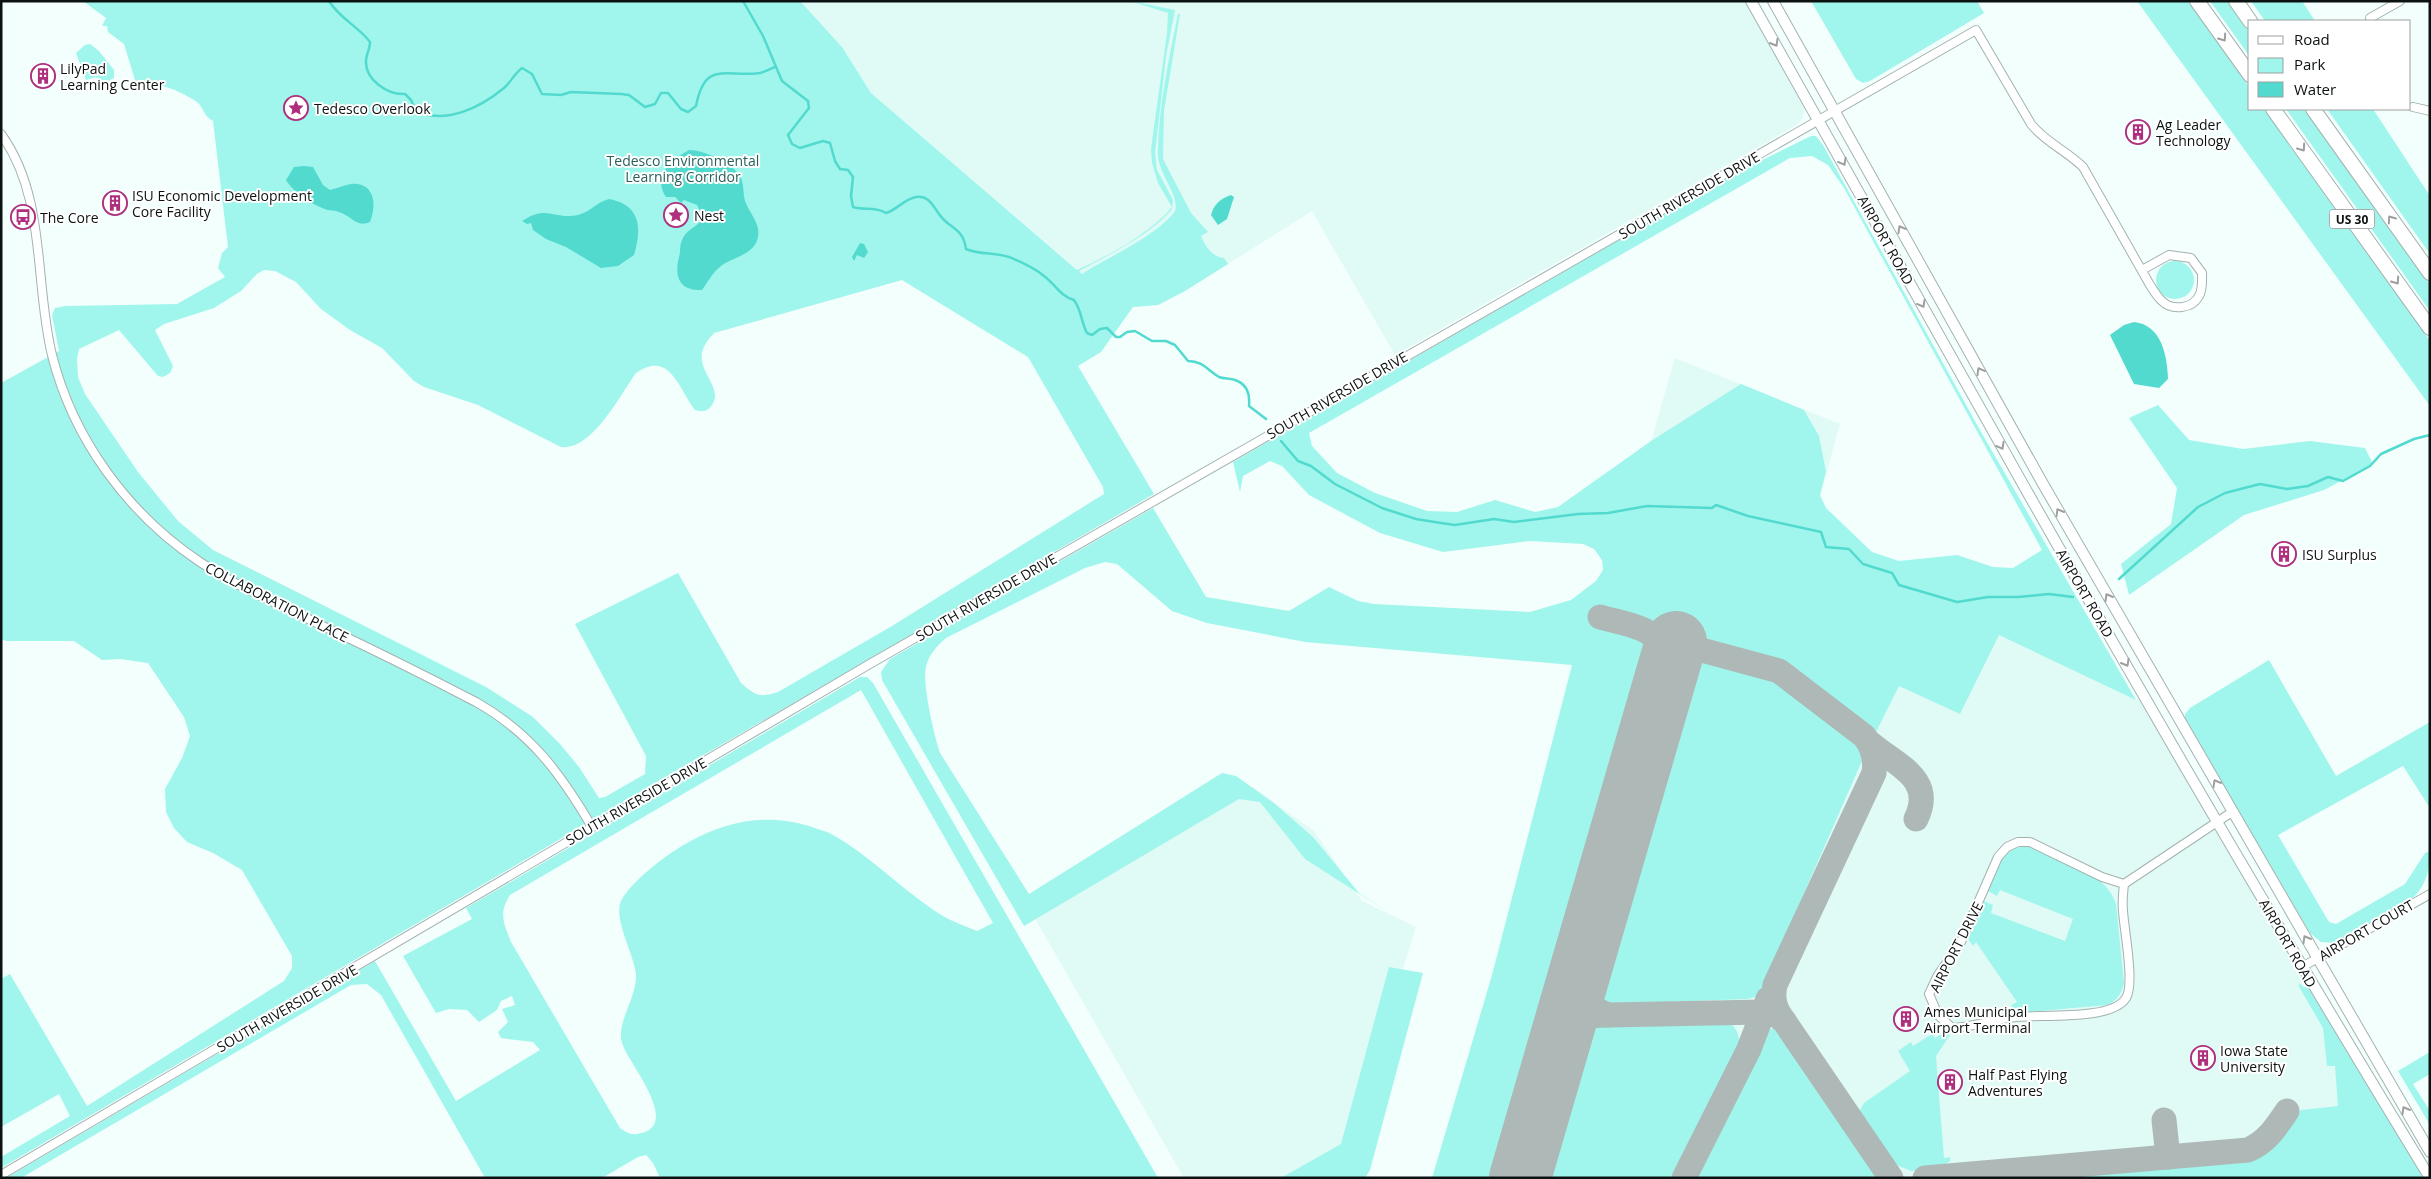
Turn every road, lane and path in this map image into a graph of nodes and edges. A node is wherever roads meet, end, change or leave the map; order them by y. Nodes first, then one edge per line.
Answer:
1 (1751, 1) edge
2 (1773, 1) edge
3 (2197, 1) edge
4 (2236, 1) edge
5 (2400, 1) edge
6 (2370, 18) dead end
7 (2249, 20) edge
8 (2248, 73) edge
9 (2412, 107) dead end
10 (1836, 110) junction
11 (2275, 110) edge
12 (2314, 110) edge
13 (2430, 111) edge
14 (1820, 120) junction
15 (1, 134) edge
16 (2142, 270) junction
17 (2430, 273) edge
18 (2430, 328) edge
19 (2232, 812) junction
20 (2216, 821) junction
21 (592, 827) junction
22 (2124, 884) junction
23 (2430, 894) edge
24 (2317, 958) junction
25 (2302, 967) junction
26 (2430, 1152) edge
27 (1, 1175) edge
28 (2430, 1178) edge

1 -> 14 main road, AIRPORT ROAD
2 - 10 main road, AIRPORT ROAD
3 -> 8 highway
4 - 7 highway
5 - 6 street
9 - 13 street
10 - 14 street, SOUTH RIVERSIDE DRIVE
10 - 16 street, SOUTH RIVERSIDE DRIVE
19 -> 10 main road, AIRPORT ROAD
11 -> 18 highway, US 30
17 -> 12 highway, US 30
14 -> 20 main road, AIRPORT ROAD
14 - 21 street, SOUTH RIVERSIDE DRIVE
15 - 21 street, COLLABORATION PLACE
16 - 16 street
19 - 20 street
24 -> 19 main road, AIRPORT ROAD
20 - 22 street
20 - 25 main road, AIRPORT ROAD
21 - 27 street, SOUTH RIVERSIDE DRIVE
22 - 22 street, AIRPORT DRIVE
23 - 24 street, AIRPORT COURT
24 - 25 street, AIRPORT COURT
26 -> 24 main road, AIRPORT ROAD
25 - 28 main road, AIRPORT ROAD

